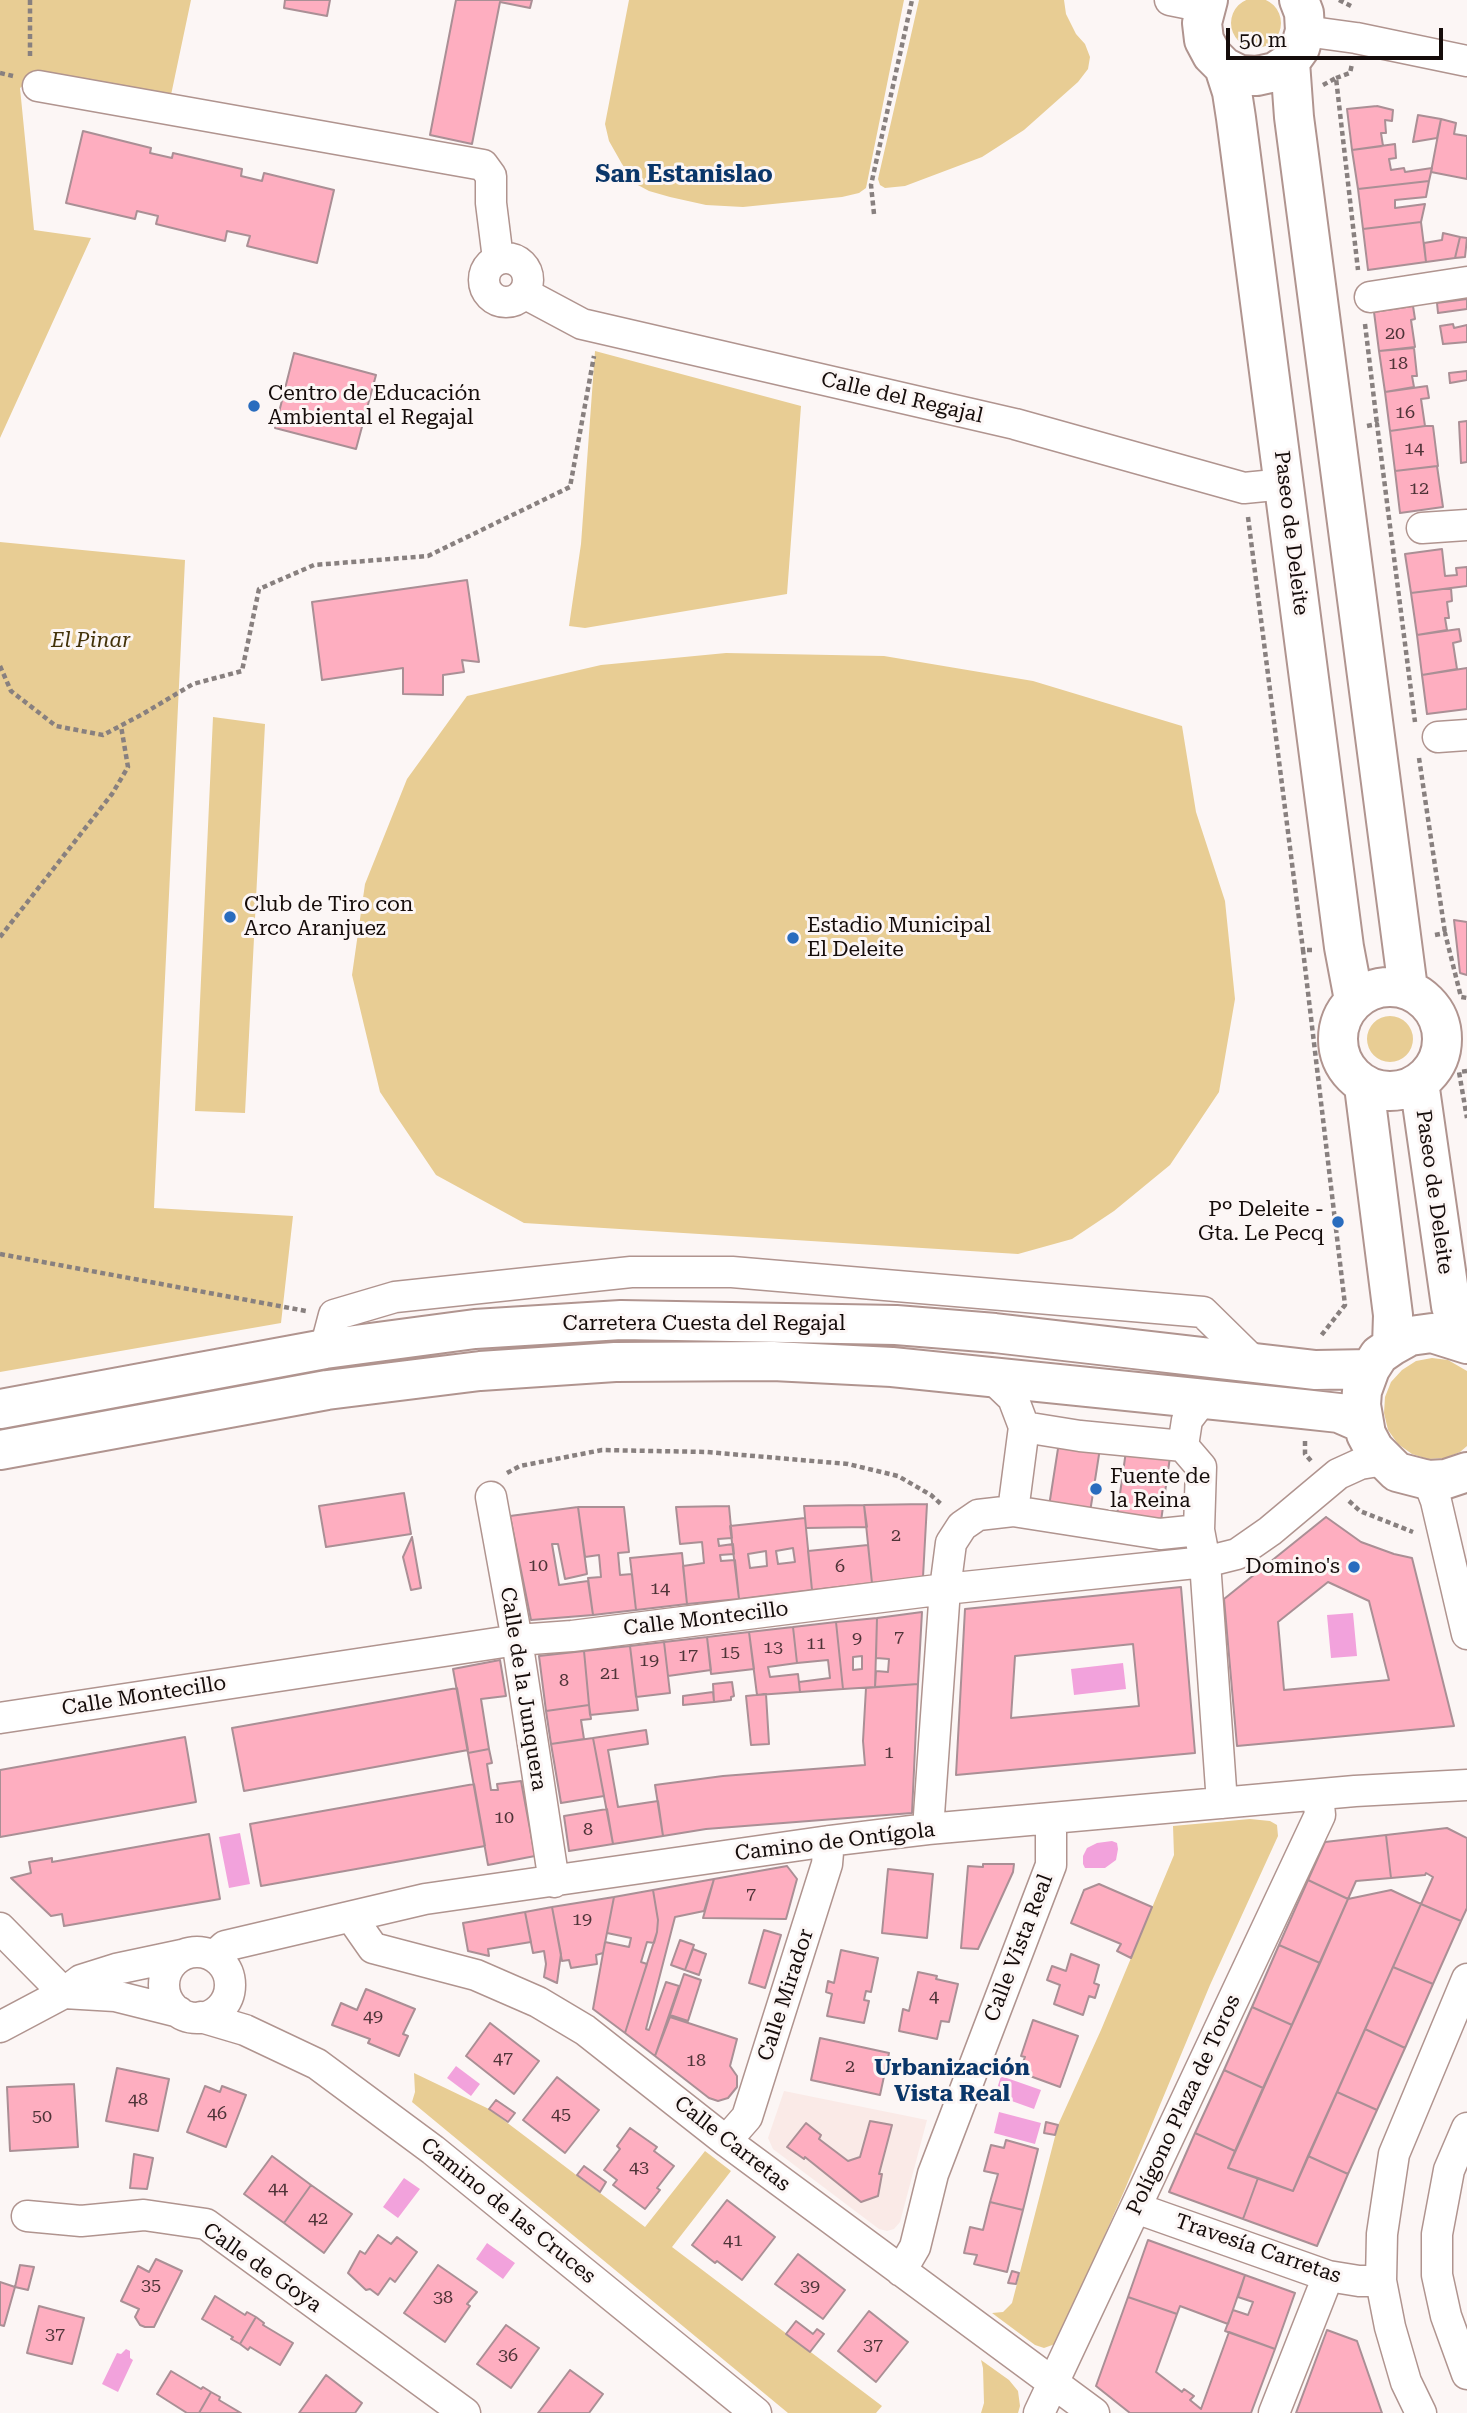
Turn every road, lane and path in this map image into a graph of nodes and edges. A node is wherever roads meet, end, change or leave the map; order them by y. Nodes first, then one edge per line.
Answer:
1 (30, 0) edge
2 (912, 0) edge
3 (1194, 2) edge
4 (1298, 31) edge
5 (1467, 61) edge
6 (1224, 67) junction
7 (38, 86) joint
8 (1294, 117) junction
9 (874, 214) dead end
10 (1467, 282) edge
11 (1364, 294) junction
12 (604, 329) junction
13 (1377, 424) junction
14 (1335, 432) junction
15 (1284, 484) junction
16 (1244, 488) junction
17 (1467, 526) edge
18 (1422, 528) dead end
19 (0, 666) edge
20 (121, 725) junction
21 (1467, 735) edge
22 (1424, 739) junction
23 (1445, 933) junction
24 (0, 937) edge
25 (1400, 942) junction
26 (1345, 947) junction
27 (1303, 950) junction
28 (1408, 989) junction
29 (1467, 998) edge
30 (1354, 1000) junction
31 (1454, 1032) edge
32 (1467, 1071) edge
33 (1419, 1082) junction
34 (1364, 1086) junction
35 (1467, 1118) edge
36 (0, 1254) edge
37 (330, 1332) junction
38 (1465, 1343) edge
39 (1381, 1357) junction
40 (1316, 1370) junction
41 (989, 1375) junction
42 (1203, 1399) junction
43 (0, 1409) edge
44 (1303, 1409) junction
45 (1362, 1423) junction
46 (1024, 1427) junction
47 (1183, 1446) junction
48 (0, 1450) edge
49 (1384, 1460) junction
50 (1467, 1472) edge
51 (1428, 1480) junction
52 (1329, 1482) junction
53 (491, 1497) joint
54 (1013, 1511) junction
55 (962, 1526) junction
56 (1199, 1530) junction
57 (1418, 1534) dead end
58 (1205, 1562) junction
59 (945, 1589) junction
60 (1467, 1634) edge
61 (517, 1640) junction
62 (0, 1718) edge
63 (1467, 1785) edge
64 (1318, 1795) junction
65 (1222, 1803) junction
66 (1051, 1819) junction
67 (928, 1829) junction
68 (829, 1841) junction
69 (554, 1881) junction
70 (352, 1918) junction
71 (0, 1928) edge
72 (182, 1955) junction
73 (214, 1956) junction
74 (1467, 1979) edge
75 (230, 1985) junction
76 (64, 1993) junction
77 (190, 2015) junction
78 (0, 2027) edge
79 (245, 2030) junction
80 (1467, 2128) edge
81 (726, 2141) junction
82 (1136, 2208) junction
83 (27, 2216) dead end
84 (901, 2271) junction
85 (1328, 2276) junction
86 (1381, 2281) junction
87 (1467, 2374) edge
88 (1054, 2383) junction
89 (465, 2413) edge
90 (757, 2413) edge
91 (1040, 2413) edge
92 (1094, 2413) edge
93 (1275, 2413) edge
94 (1421, 2413) edge

1 - 7 path
2 - 9 path
3 - 6 main road
4 - 5 street
4 - 6 main road
4 - 8 main road
6 - 15 main road, Paseo de Deleite
7 - 12 street, Calle del Regajal
8 - 11 path
8 - 14 main road
10 - 11 street
11 - 13 path
12 - 16 street, Calle del Regajal
12 - 20 path
13 - 14 path
13 - 22 path
14 - 25 main road
15 - 16 street, Calle del Regajal
15 - 26 main road, Paseo de Deleite
16 - 27 path
17 - 18 street
19 - 20 path
20 - 24 path
21 - 22 street
22 - 23 path
23 - 25 path
23 - 29 path
25 - 28 main road
26 - 27 path
26 - 30 main road, Paseo de Deleite
27 - 40 path
28 - 30 main road
28 - 31 main road
30 - 34 main road
31 - 33 main road
32 - 35 path
33 - 34 main road
33 - 38 main road, Paseo de Deleite
34 - 39 main road
36 - 37 path
37 - 40 main road, Carretera Cuesta del Regajal
37 - 43 main road, Carretera Cuesta del Regajal
38 - 39 main road, Carretera Cuesta del Regajal
39 - 40 main road, Carretera Cuesta del Regajal
39 - 45 main road
41 - 42 main road, Carretera Cuesta del Regajal
41 - 46 street
41 - 48 main road, Carretera Cuesta del Regajal
42 - 44 main road, Carretera Cuesta del Regajal
42 - 47 street
44 - 45 main road, Carretera Cuesta del Regajal
44 - 52 path
45 - 49 main road
46 - 47 street
46 - 54 street
47 - 56 street
49 - 51 main road
49 - 52 street, Calle Montecillo
50 - 51 main road
51 - 60 street
52 - 57 path
52 - 58 street, Calle Montecillo
53 - 55 path
53 - 61 street, Calle de la Junquera
54 - 55 street
54 - 56 street
55 - 59 street
56 - 58 street
58 - 59 street, Calle Montecillo
58 - 65 street
59 - 61 street, Calle Montecillo
59 - 67 street
61 - 62 street, Calle Montecillo
61 - 69 street, Calle de la Junquera
63 - 64 street, Camino de Ontígola
64 - 65 street, Camino de Ontígola
64 - 82 street, Polígono Plaza de Toros
65 - 66 street, Camino de Ontígola
66 - 67 street, Camino de Ontígola
66 - 84 street, Calle Vista Real
67 - 68 street, Camino de Ontígola
68 - 69 street, Camino de Ontígola
68 - 81 street, Calle Mirador
69 - 70 street, Camino de Ontígola
70 - 73 street, Camino de Ontígola
70 - 81 street, Calle Carretas
71 - 76 street
72 - 73 street
72 - 76 street
72 - 77 street
73 - 75 street
74 - 86 street
75 - 77 street
75 - 79 street
76 - 77 street, Camino de las Cruces
76 - 78 street
77 - 79 street, Camino de las Cruces
79 - 90 street, Camino de las Cruces
80 - 87 street
81 - 84 street, Calle Carretas
82 - 85 street, Travesía Carretas
82 - 88 street, Polígono Plaza de Toros
83 - 89 street, Calle de Goya
84 - 88 street, Calle Carretas
85 - 86 street, Travesía Carretas
85 - 93 street
86 - 94 street
88 - 91 street, Polígono Plaza de Toros
88 - 92 street, Calle Carretas

